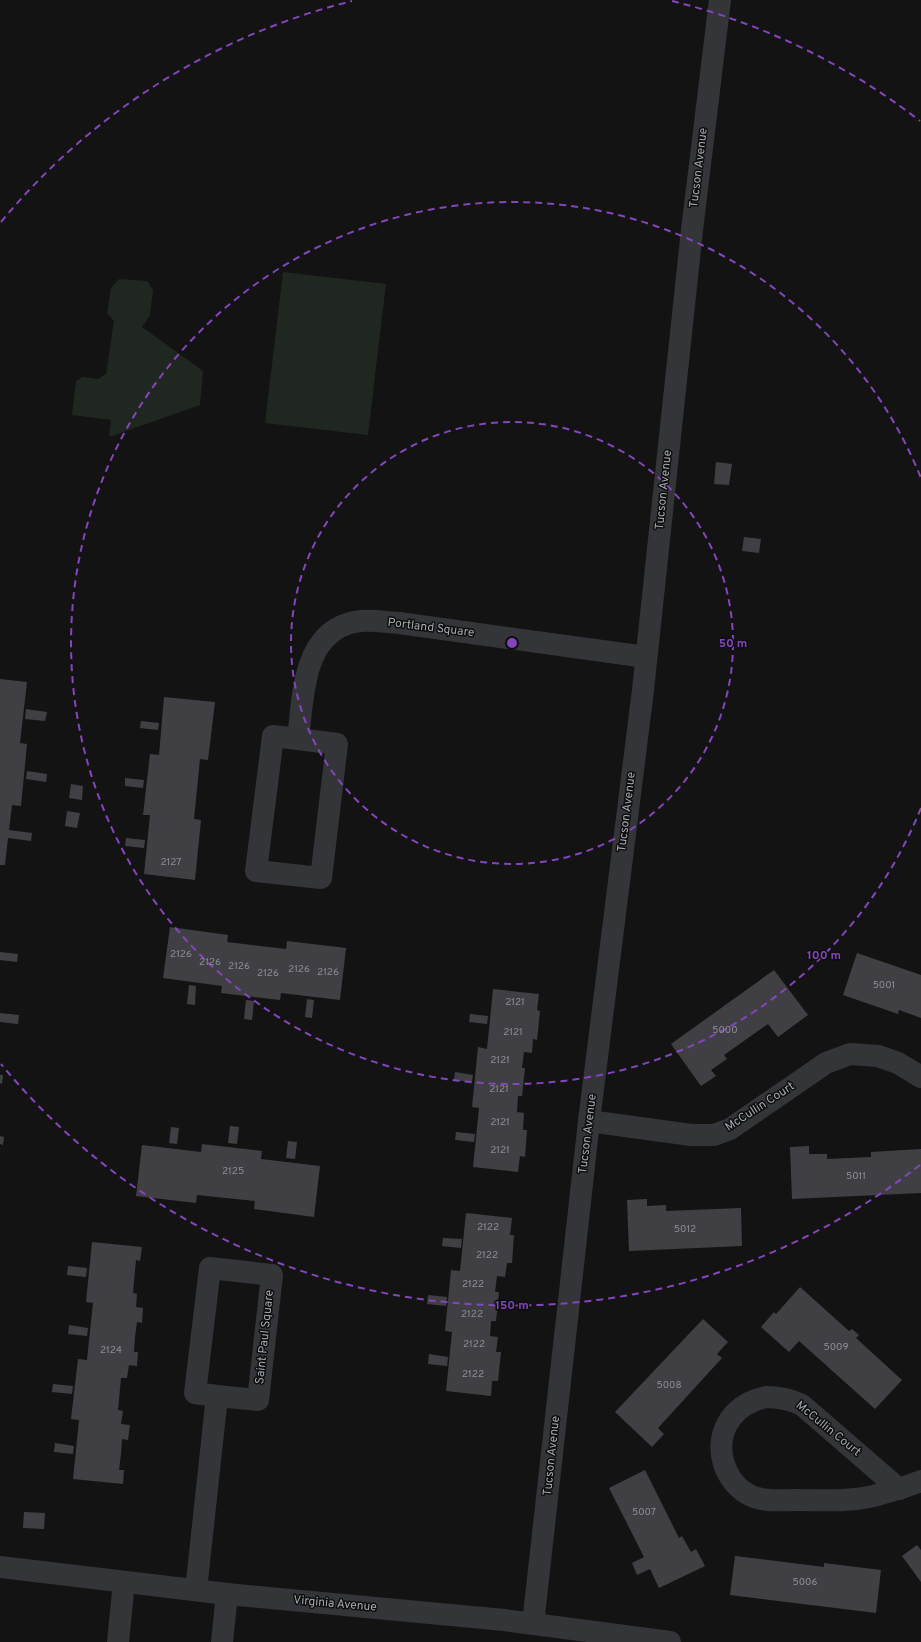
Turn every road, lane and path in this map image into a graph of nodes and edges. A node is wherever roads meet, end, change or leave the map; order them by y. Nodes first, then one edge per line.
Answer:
1 (720, 0) edge
2 (646, 657) junction
3 (298, 739) junction
4 (921, 1077) edge
5 (589, 1121) junction
6 (217, 1396) junction
7 (921, 1481) edge
8 (899, 1488) junction
9 (0, 1567) edge
10 (124, 1582) junction
11 (196, 1590) junction
12 (227, 1594) junction
13 (533, 1624) junction
14 (118, 1642) edge
15 (222, 1642) edge
16 (670, 1642) edge

1 - 2 street, Tucson Avenue
2 - 3 street, Portland Square
2 - 5 street, Tucson Avenue
3 - 3 street
4 - 5 street, McCullin Court
5 - 13 street, Tucson Avenue
6 - 6 street, Saint Paul Square
6 - 11 street
7 - 8 street, McCullin Court
8 - 8 street, McCullin Court
9 - 10 street, Virginia Avenue
10 - 11 street, Virginia Avenue
10 - 14 street
11 - 12 street, Virginia Avenue
12 - 13 street, Virginia Avenue
12 - 15 street
13 - 16 street, Virginia Avenue

